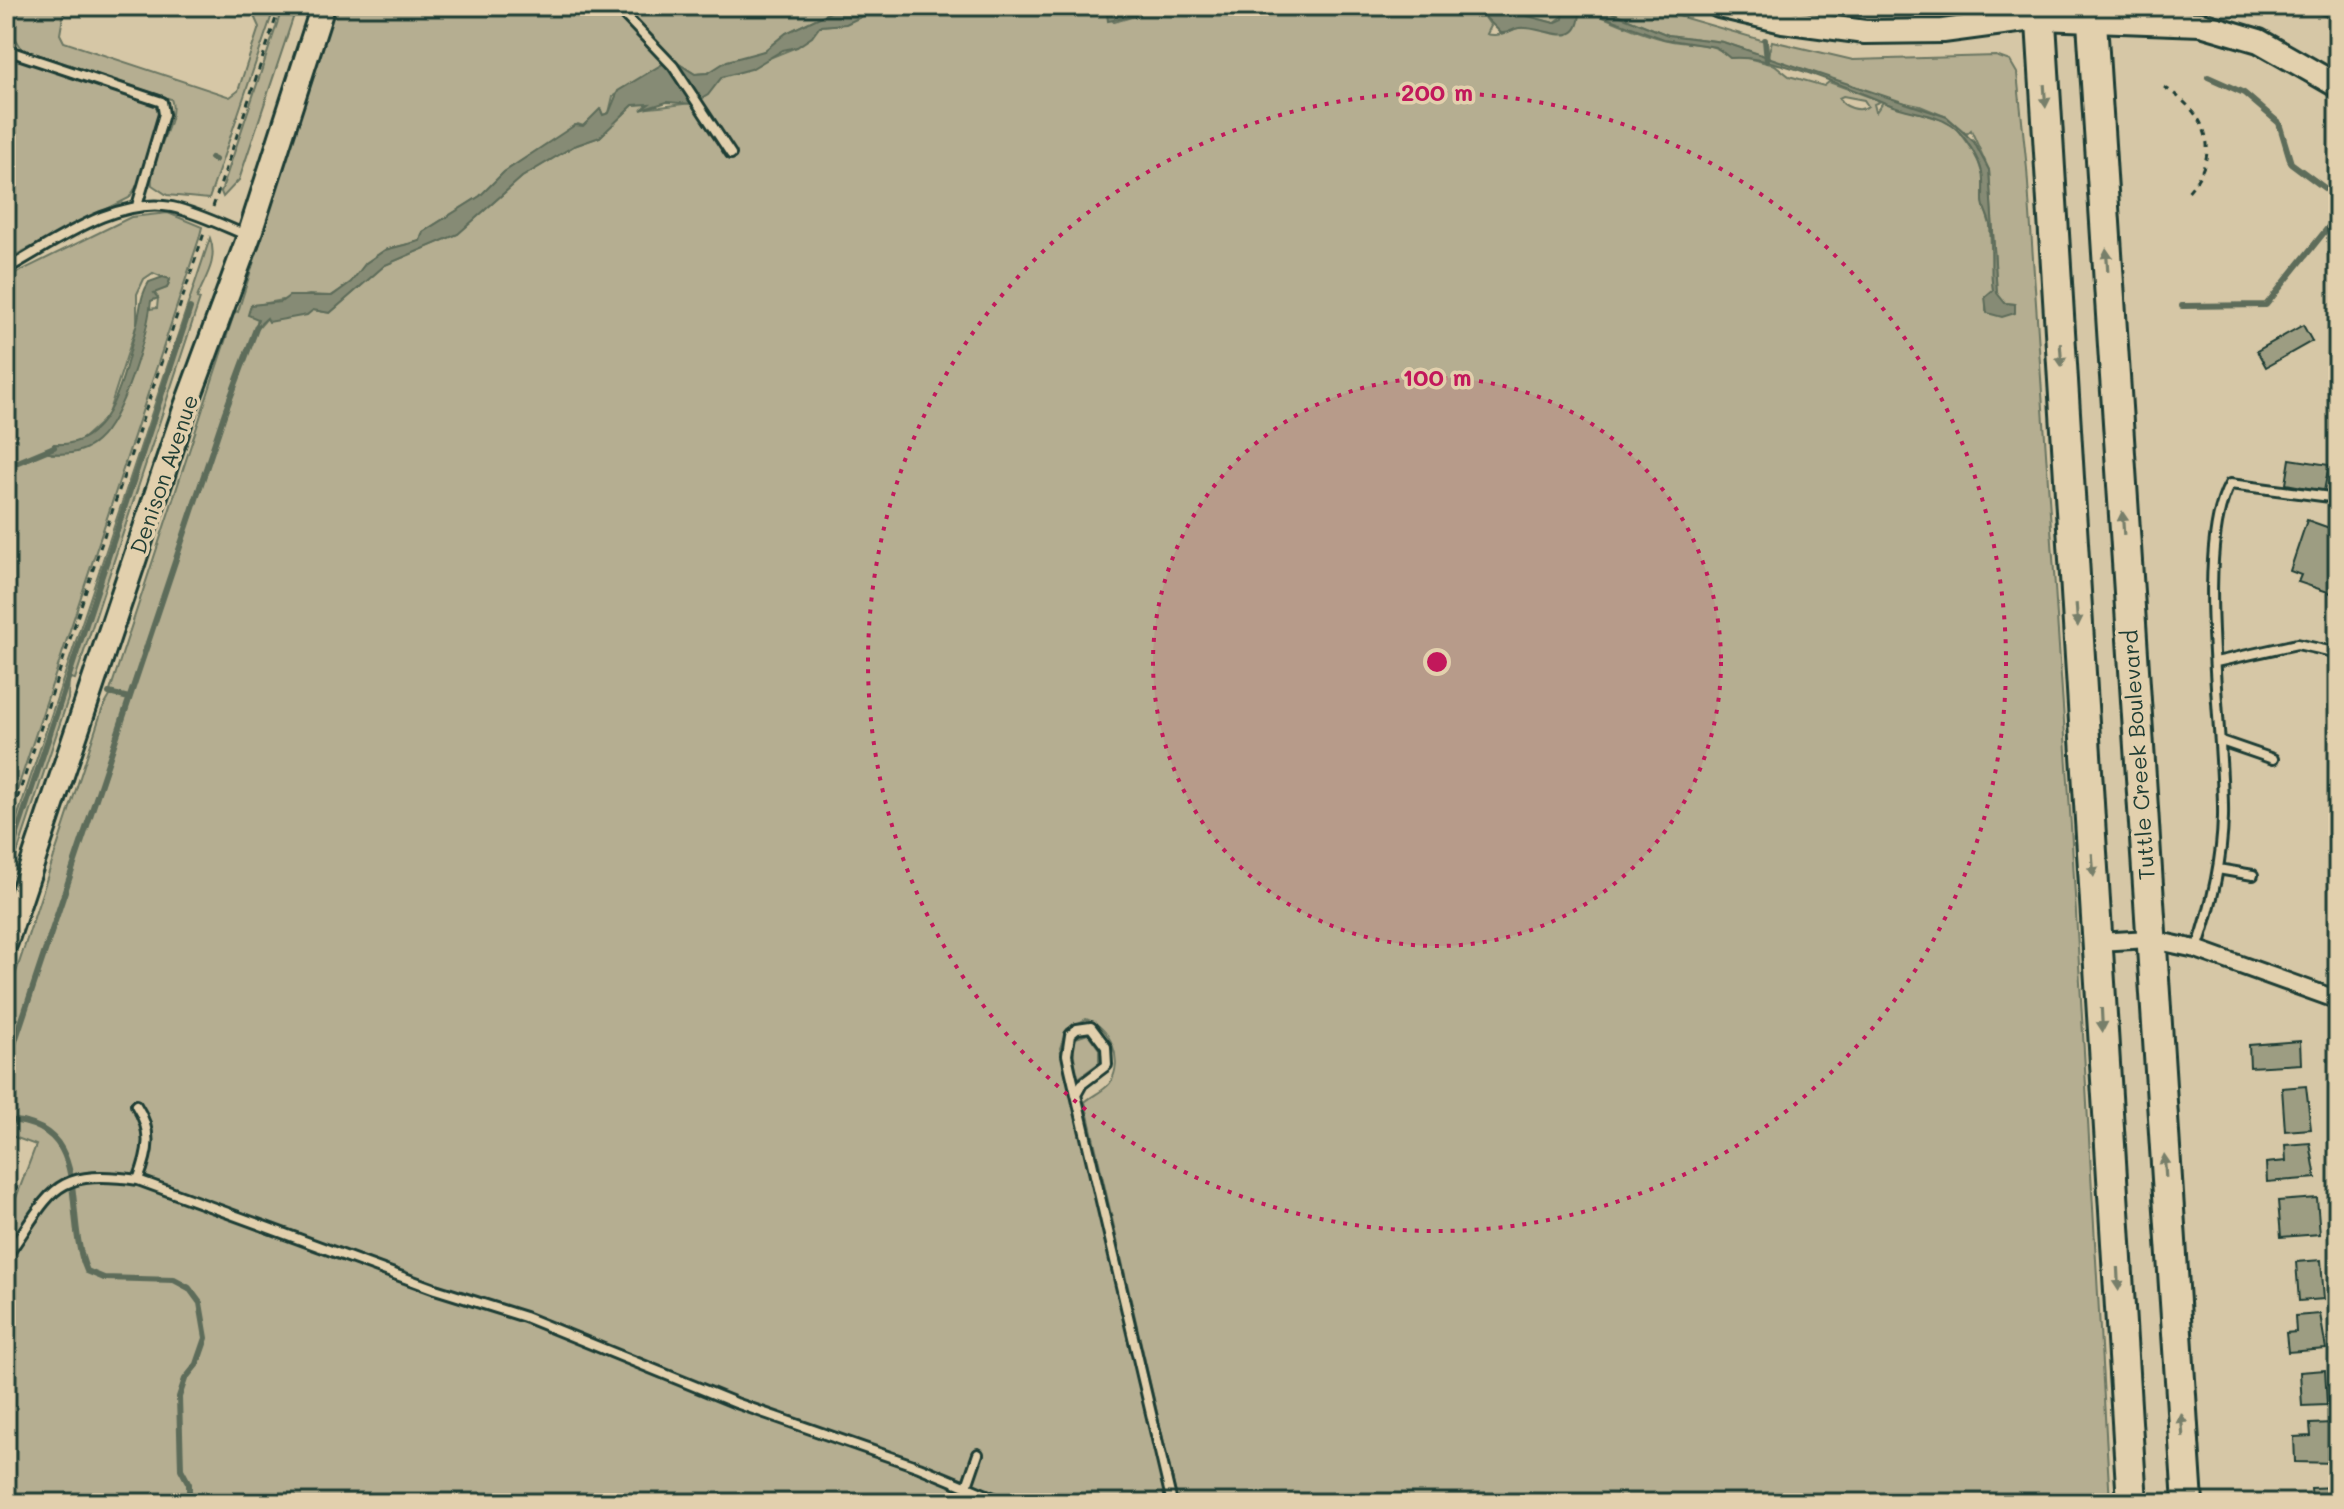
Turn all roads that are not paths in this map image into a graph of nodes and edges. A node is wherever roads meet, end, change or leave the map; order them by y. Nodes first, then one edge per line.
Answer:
1 (323, 6) edge
2 (616, 6) edge
3 (1719, 6) edge
4 (2040, 12) edge
5 (2091, 12) edge
6 (6, 50) edge
7 (2338, 86) edge
8 (731, 154) dead end
9 (137, 206) junction
10 (249, 236) junction
11 (6, 269) edge
12 (2337, 497) edge
13 (2338, 653) edge
14 (2216, 662) junction
15 (2221, 741) junction
16 (2273, 759) dead end
17 (2218, 869) junction
18 (2253, 875) dead end
19 (2149, 939) junction
20 (6, 942) edge
21 (2098, 942) junction
22 (2196, 949) junction
23 (2338, 1000) edge
24 (1076, 1095) junction
25 (136, 1105) dead end
26 (138, 1180) junction
27 (6, 1257) edge
28 (978, 1454) dead end
29 (967, 1486) junction
30 (1006, 1503) edge
31 (1172, 1503) edge
32 (2132, 1503) edge
33 (2188, 1503) edge

1 - 10 street, Denison Avenue
2 - 8 lane
3 - 4 street
4 - 5 street
4 -> 21 highway
5 - 7 street
19 -> 5 highway, Tuttle Creek Boulevard
6 - 9 lane
9 - 10 lane
9 - 11 lane
10 - 20 street, Denison Avenue
12 - 14 lane
13 - 14 lane
14 - 15 lane
15 - 16 lane
15 - 17 lane
17 - 18 lane
17 - 22 lane
19 - 21 street
19 - 22 street
33 -> 19 highway, Tuttle Creek Boulevard
21 -> 32 highway
22 - 23 street
24 - 24 lane
24 - 31 lane
25 - 26 lane
26 - 27 lane
26 - 29 lane
28 - 29 lane
29 - 30 lane

